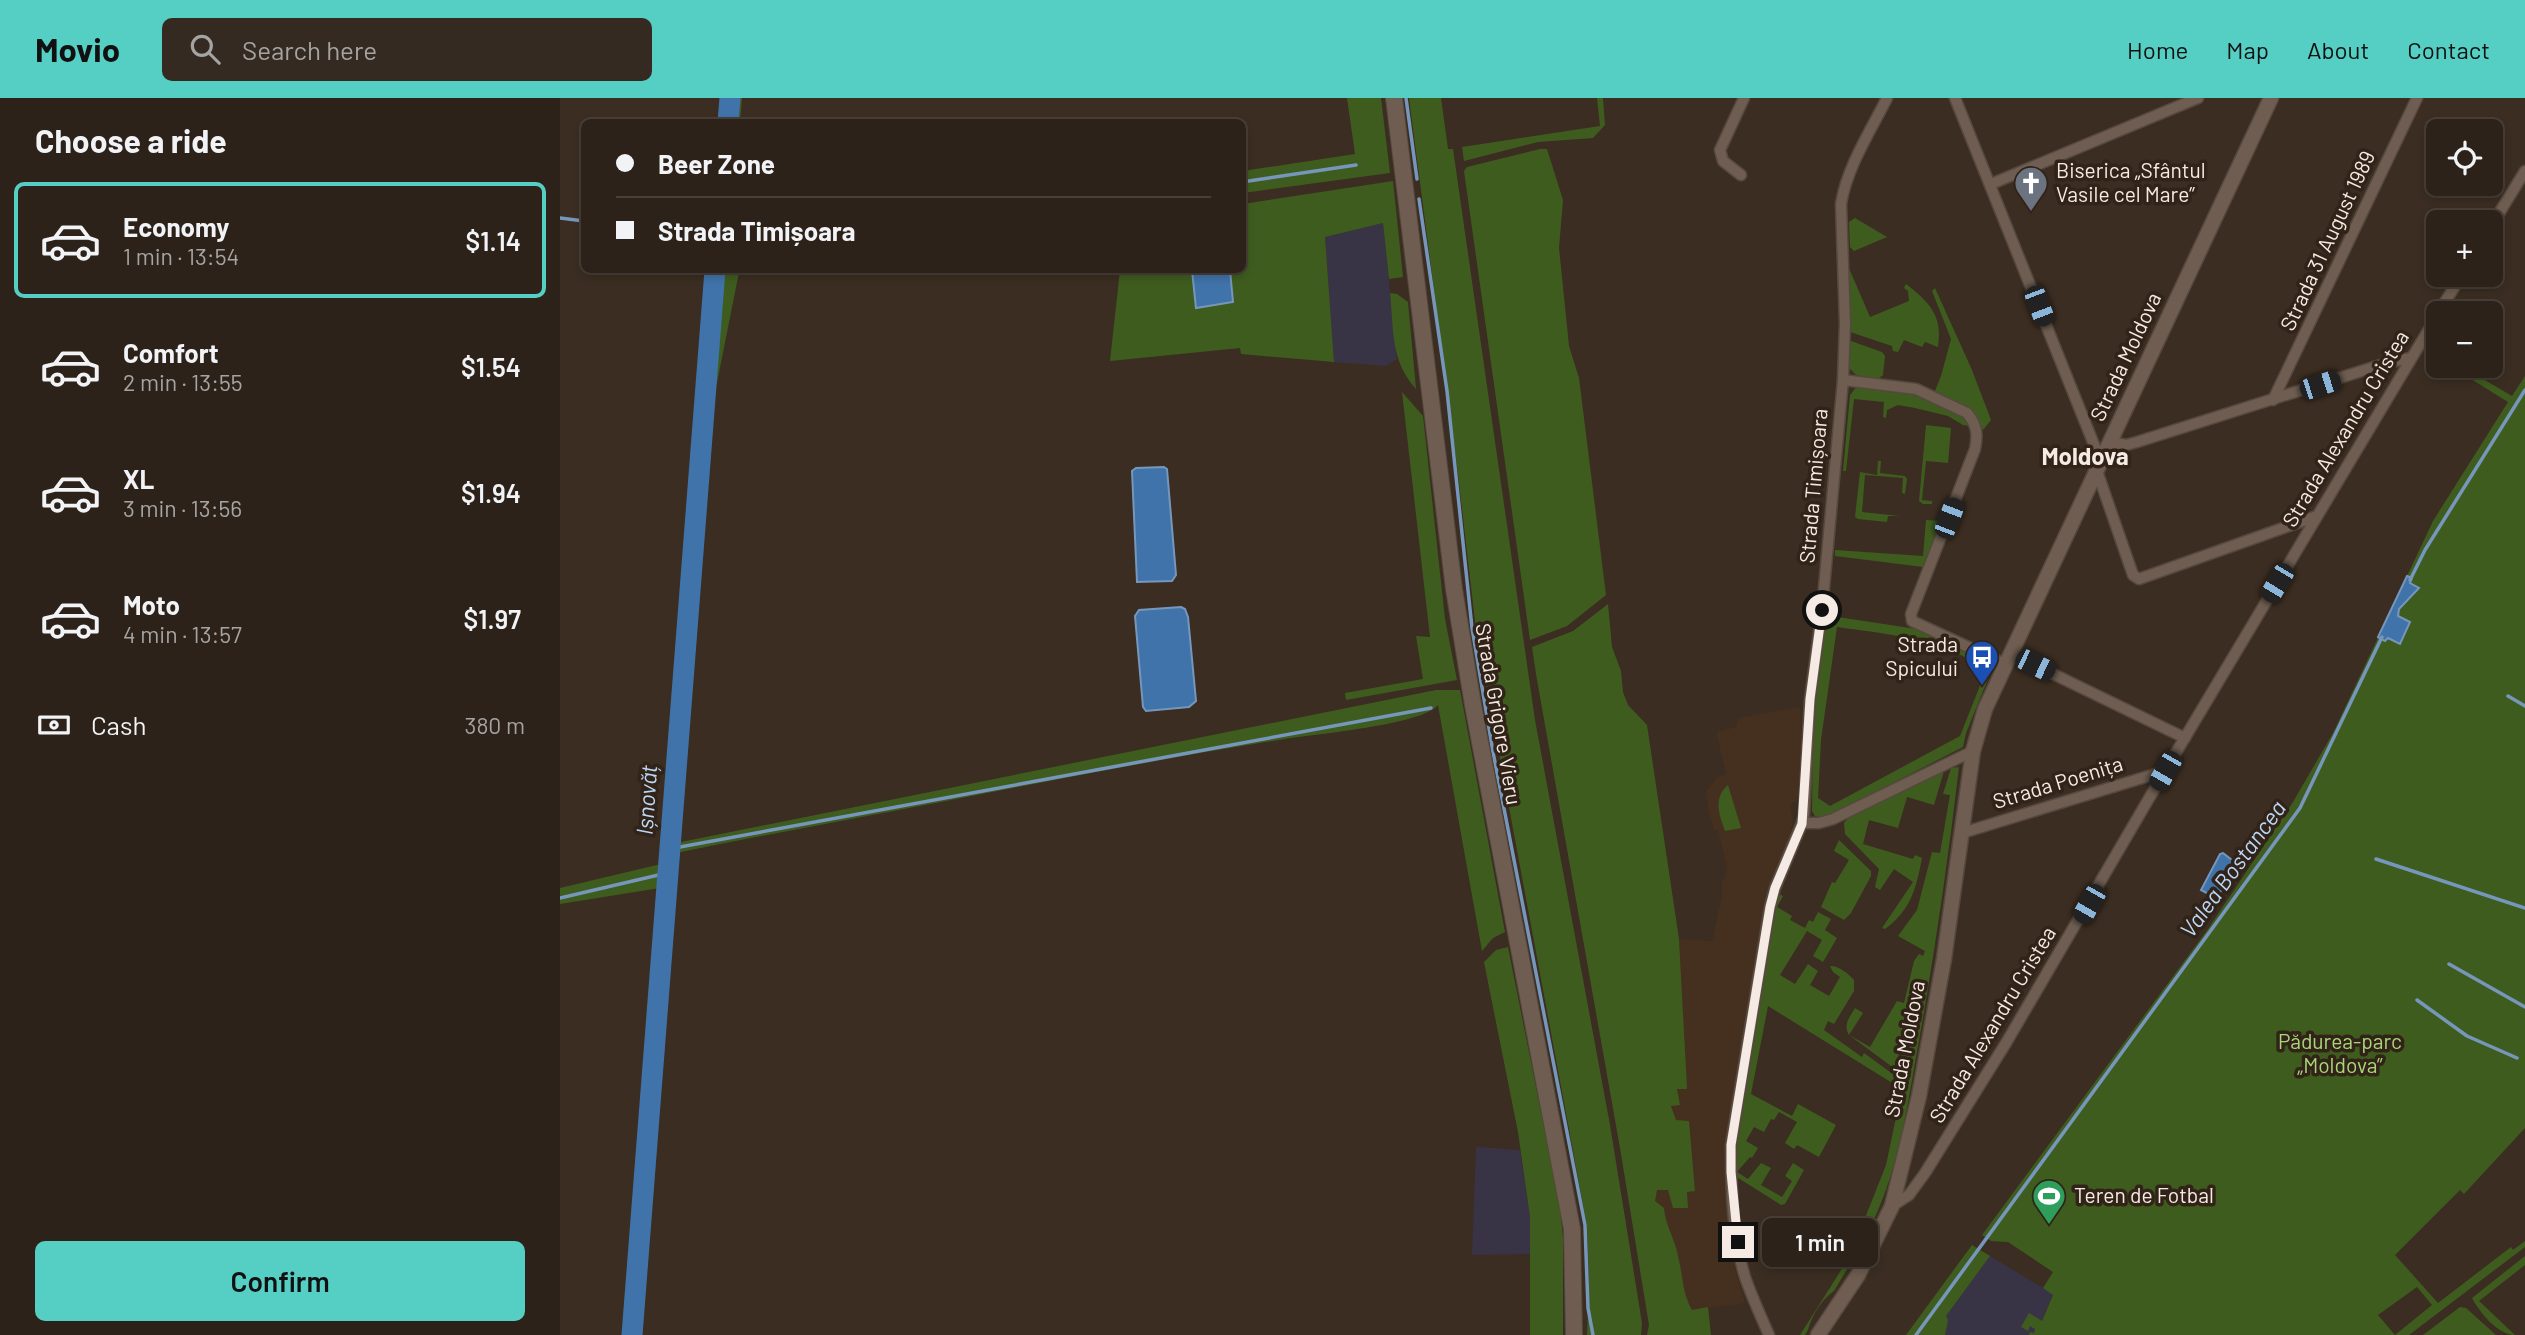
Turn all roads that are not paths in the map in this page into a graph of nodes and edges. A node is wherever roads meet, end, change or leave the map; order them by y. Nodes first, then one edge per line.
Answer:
1 (1394, 98) edge
2 (1744, 98) edge
3 (1887, 98) edge
4 (1955, 98) edge
5 (2198, 98) edge
6 (2271, 98) edge
7 (2417, 98) edge
8 (2525, 171) edge
9 (1741, 175) dead end
10 (1990, 184) junction
11 (2501, 210) edge
12 (2426, 334) edge
13 (2411, 358) junction
14 (1843, 380) junction
15 (2273, 400) junction
16 (2110, 442) junction
17 (2099, 466) junction
18 (2317, 516) junction
19 (2008, 658) junction
20 (2185, 738) junction
21 (1973, 751) junction
22 (2165, 771) junction
23 (1802, 824) junction
24 (1962, 833) junction
25 (1892, 1206) junction
26 (1574, 1335) edge
27 (1769, 1335) edge
28 (1818, 1335) edge

1 - 26 main road, Strada Grigore Vieru
2 - 9 street
3 - 14 street, Strada Timișoara
4 - 10 street
5 - 10 street
6 - 16 street, Strada Moldova
7 - 15 street, Strada 31 August 1989
8 - 11 street
10 - 17 street
12 - 13 street, Strada Alexandru Cristea
13 - 15 street
13 - 18 street, Strada Alexandru Cristea
14 - 19 street
14 - 23 street, Strada Timișoara
15 - 16 street
16 - 17 street, Strada Moldova
17 - 18 street
17 - 19 street, Strada Moldova
18 - 20 street, Strada Alexandru Cristea
19 - 20 street
19 - 21 street, Strada Moldova
20 - 22 street, Strada Alexandru Cristea
21 - 23 street
21 - 24 street, Strada Moldova
22 - 24 street, Strada Poenița
22 - 25 street, Strada Alexandru Cristea
23 - 27 street, Strada Timișoara
24 - 25 street, Strada Moldova
25 - 28 street, Strada Moldova

